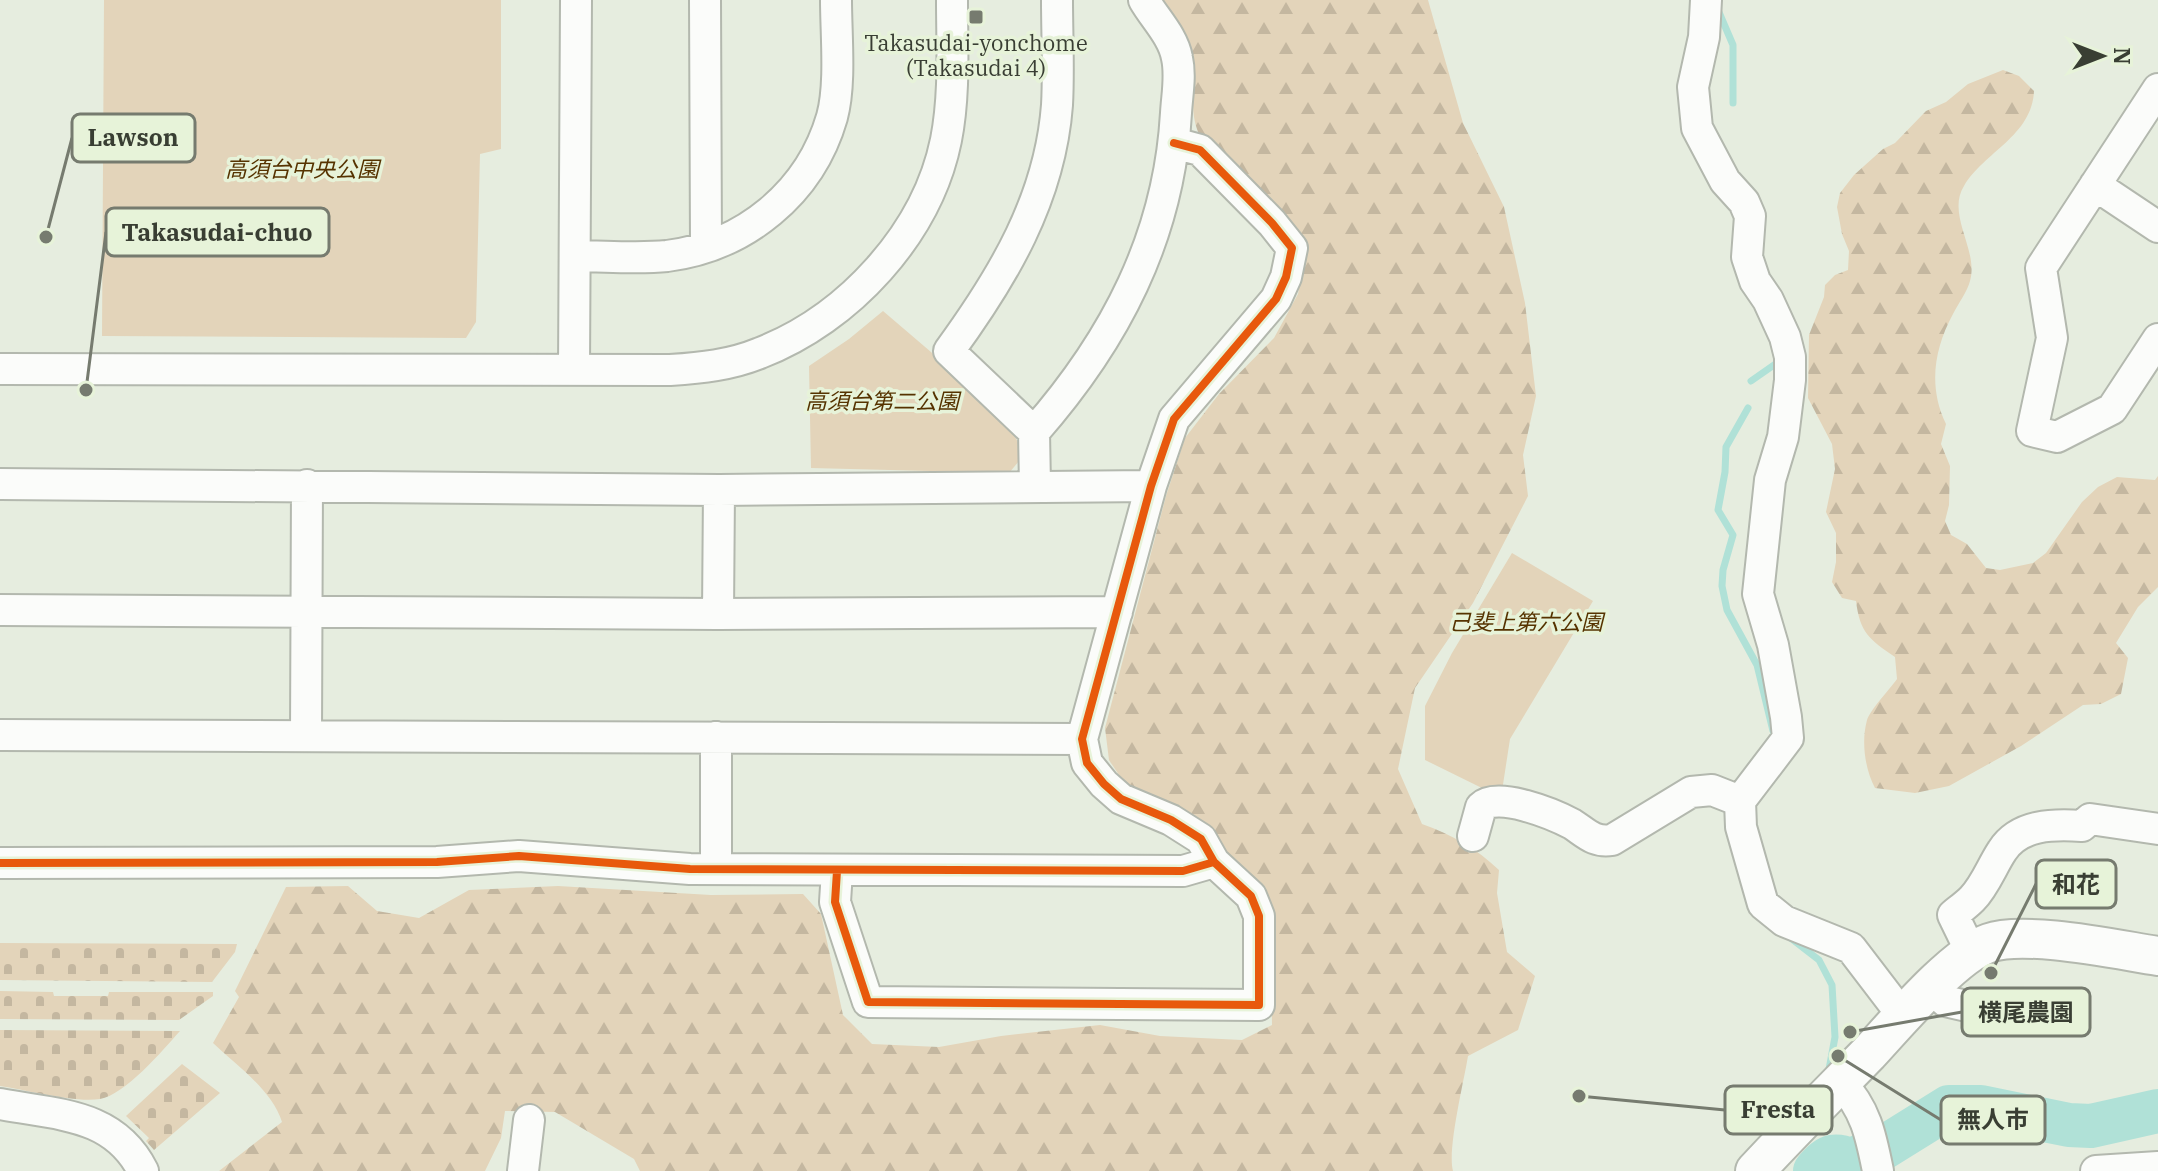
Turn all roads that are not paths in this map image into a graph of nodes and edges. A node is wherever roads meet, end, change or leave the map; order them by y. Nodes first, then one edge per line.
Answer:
1 (576, 0) edge
2 (705, 0) edge
3 (836, 0) edge
4 (952, 0) edge
5 (1057, 0) edge
6 (1144, 0) edge
7 (1706, 0) edge
8 (2158, 89) edge
9 (1174, 143) junction
10 (2095, 185) junction
11 (2158, 227) edge
12 (706, 247) junction
13 (575, 256) junction
14 (2158, 339) edge
15 (0, 369) edge
16 (574, 370) junction
17 (1034, 432) junction
18 (0, 484) edge
19 (307, 485) junction
20 (1035, 486) junction
21 (1151, 486) junction
22 (719, 490) junction
23 (0, 610) edge
24 (305, 612) junction
25 (1117, 612) junction
26 (718, 614) junction
27 (0, 735) edge
28 (306, 735) junction
29 (716, 737) junction
30 (1082, 739) junction
31 (1740, 801) junction
32 (2158, 829) edge
33 (1473, 836) dead end
34 (1214, 862) junction
35 (0, 863) edge
36 (716, 869) junction
37 (837, 871) junction
38 (1971, 952) junction
39 (2158, 956) edge
40 (1933, 987) junction
41 (1903, 1016) junction
42 (2010, 1016) dead end
43 (1840, 1082) junction
44 (0, 1104) edge
45 (529, 1120) dead end
46 (2158, 1167) edge
47 (143, 1171) edge
48 (523, 1171) edge
49 (1755, 1171) edge
50 (1878, 1171) edge
51 (2096, 1171) edge

1 - 13 street
2 - 12 street
3 - 12 street
4 - 16 street
5 - 17 street
6 - 9 street
7 - 31 street
8 - 10 street
9 - 17 street
9 - 21 street
10 - 11 street
10 - 14 street
12 - 13 street
13 - 16 street
15 - 16 street
17 - 20 street
18 - 19 street
19 - 22 street
19 - 24 street
20 - 21 street
20 - 22 street
21 - 25 street
22 - 26 street
23 - 24 street
24 - 26 street
24 - 28 street
25 - 26 street
25 - 30 street
27 - 28 street
28 - 29 street
29 - 30 street
29 - 36 street
30 - 34 street
31 - 33 street
31 - 41 street
32 - 38 street
34 - 37 street
34 - 37 street
35 - 36 street
36 - 37 street
38 - 39 main road
38 - 40 main road
40 - 41 main road
40 - 42 street
41 - 43 main road
43 - 49 main road
43 - 50 street
44 - 47 street
45 - 48 street
46 - 51 street

